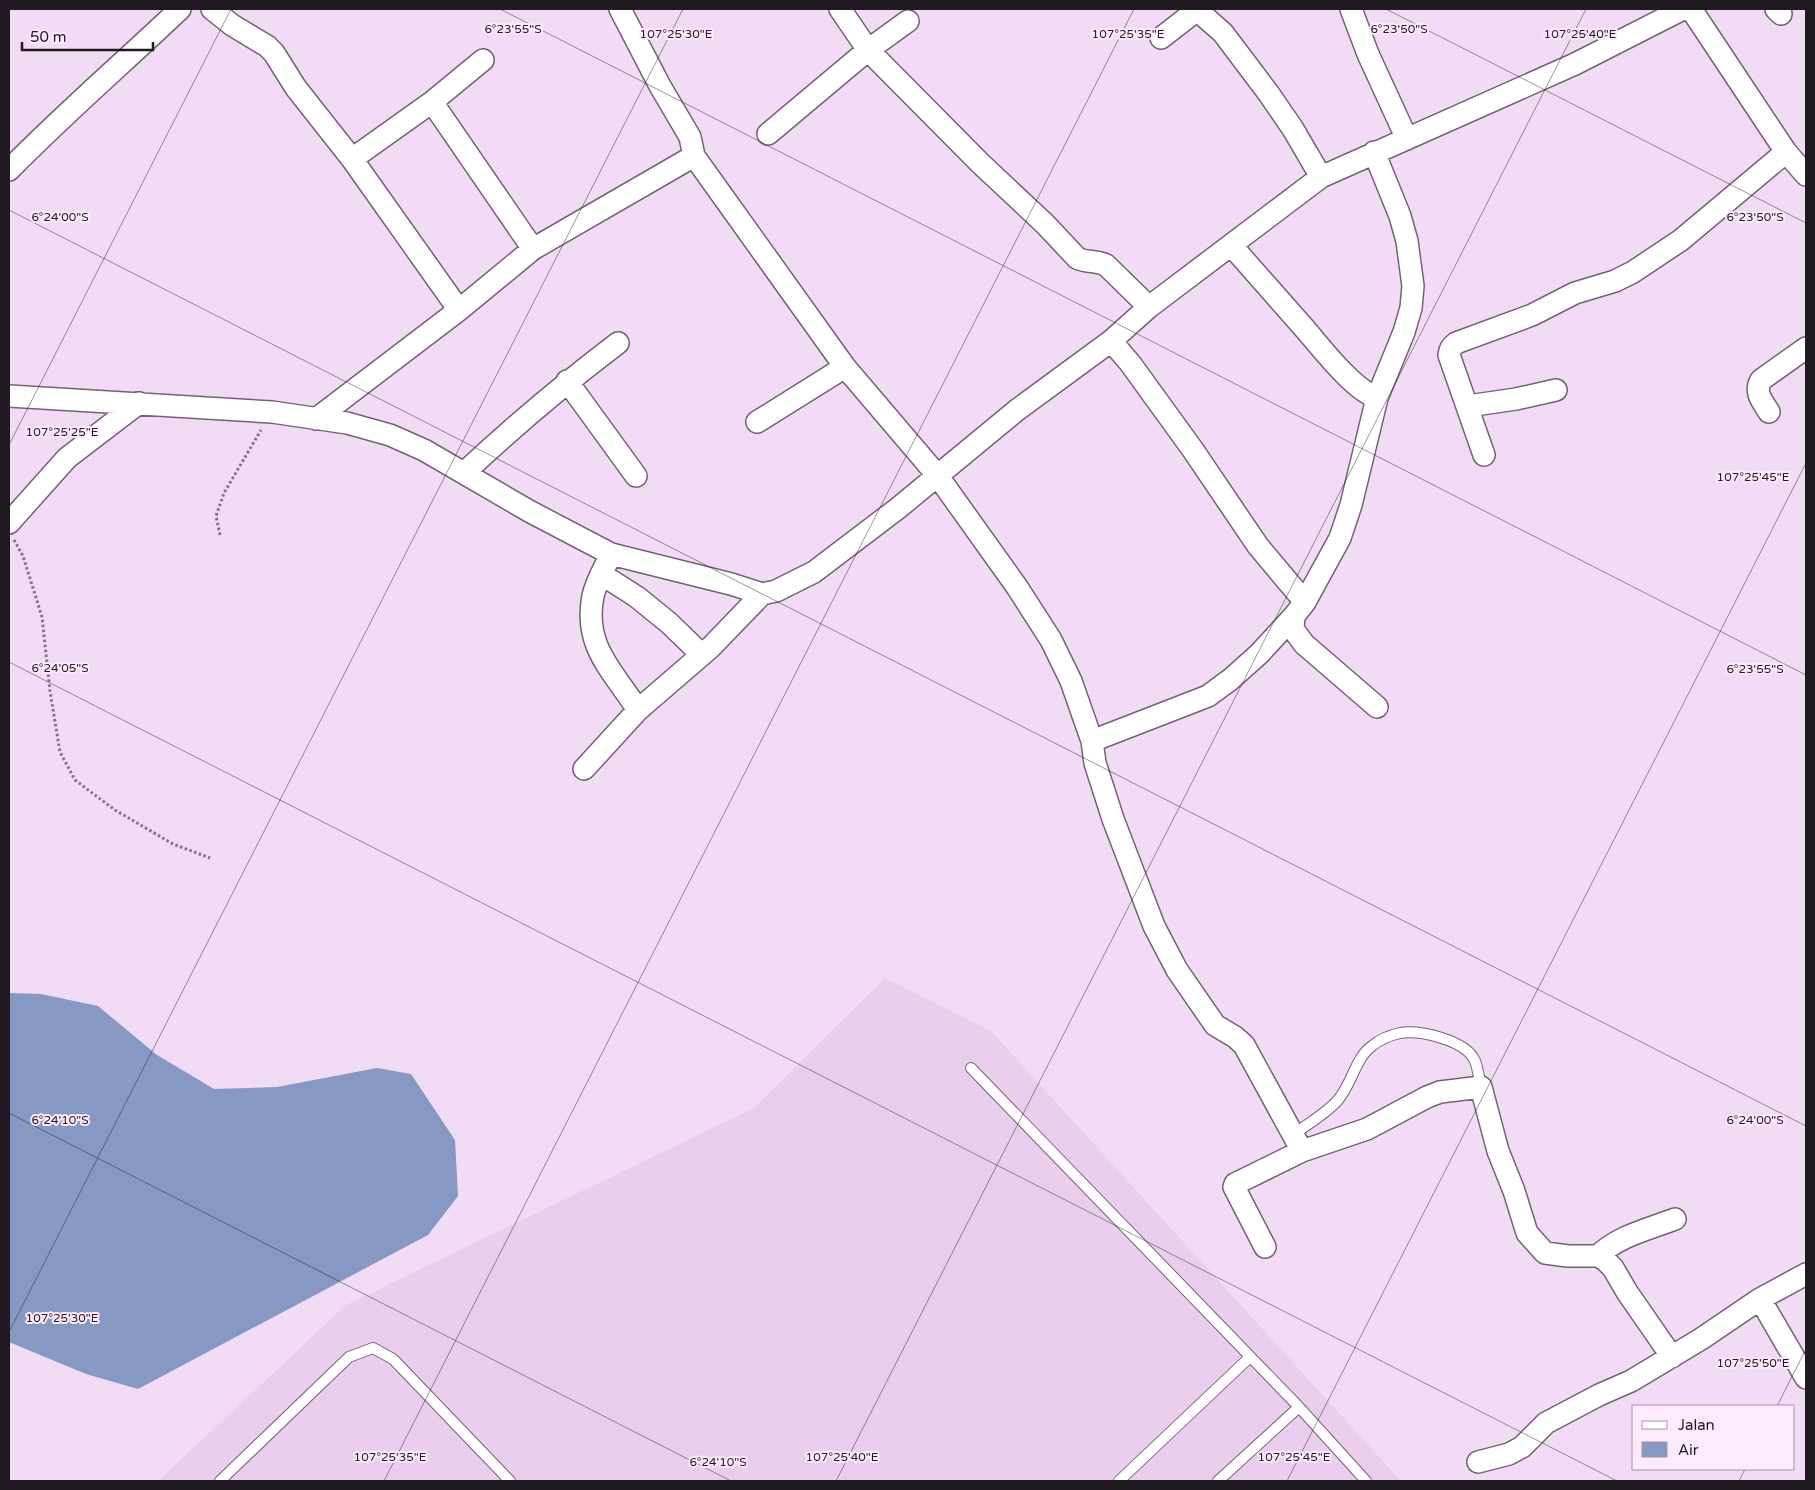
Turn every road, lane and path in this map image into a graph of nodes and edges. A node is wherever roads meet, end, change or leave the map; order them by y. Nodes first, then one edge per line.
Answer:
1 (180, 9) edge
2 (212, 9) edge
3 (620, 9) edge
4 (840, 9) edge
5 (1196, 9) edge
6 (1351, 9) edge
7 (1683, 9) edge
8 (1691, 9) edge
9 (908, 21) dead end
10 (1161, 38) dead end
11 (868, 50) junction
12 (484, 60) dead end
13 (432, 102) junction
14 (768, 134) dead end
15 (1407, 139) junction
16 (1374, 152) junction
17 (1786, 152) junction
18 (694, 156) junction
19 (352, 159) junction
20 (9, 170) edge
21 (1806, 176) edge
22 (1321, 177) junction
23 (1231, 244) junction
24 (533, 249) junction
25 (1149, 307) junction
26 (458, 310) junction
27 (1111, 341) junction
28 (618, 343) dead end
29 (1806, 348) edge
30 (845, 367) junction
31 (567, 381) junction
32 (1556, 390) dead end
33 (9, 396) edge
34 (1377, 398) junction
35 (139, 403) junction
36 (1468, 406) junction
37 (272, 412) junction
38 (1769, 412) dead end
39 (316, 418) junction
40 (757, 422) dead end
41 (1484, 454) dead end
42 (464, 473) junction
43 (937, 474) junction
44 (636, 476) dead end
45 (11, 531) edge
46 (220, 535) dead end
47 (610, 554) junction
48 (601, 574) junction
49 (762, 594) junction
50 (1300, 609) junction
51 (702, 654) junction
52 (1377, 707) dead end
53 (638, 710) junction
54 (1092, 741) junction
55 (584, 769) dead end
56 (210, 858) dead end
57 (971, 1068) dead end
58 (1481, 1087) junction
59 (1297, 1143) junction
60 (1675, 1219) dead end
61 (1265, 1247) dead end
62 (1598, 1256) junction
63 (1806, 1274) edge
64 (1760, 1299) junction
65 (1250, 1357) junction
66 (1672, 1357) junction
67 (1806, 1378) edge
68 (1298, 1407) junction
69 (1478, 1462) dead end
70 (220, 1481) edge
71 (510, 1481) edge
72 (1119, 1481) edge
73 (1218, 1481) edge
74 (1366, 1481) edge

1 - 20 street
2 - 19 street
3 - 18 street
4 - 11 street
5 - 10 street
5 - 22 street
6 - 15 street
7 - 15 street
8 - 17 street
9 - 11 street
11 - 14 street
11 - 25 street
12 - 13 street
13 - 19 street
13 - 24 street
15 - 16 street
16 - 22 street
16 - 34 street
17 - 21 street
17 - 36 street
18 - 24 street
18 - 30 street
19 - 26 street
22 - 23 street
23 - 25 street
23 - 34 street
24 - 26 street
25 - 27 street
26 - 39 street
27 - 43 street
27 - 50 street
28 - 31 street
29 - 38 street
30 - 40 street
30 - 43 street
31 - 42 street
31 - 44 street
32 - 36 street
33 - 35 street
34 - 50 street
35 - 37 street
35 - 45 street
36 - 41 street
37 - 39 street
37 - 46 path
39 - 42 street
42 - 47 street
43 - 49 street
43 - 54 street
45 - 56 path
47 - 48 street
47 - 49 street
48 - 51 street
48 - 53 street
49 - 51 street
50 - 52 street
50 - 54 street
51 - 53 street
53 - 55 street
54 - 59 street
57 - 65 lane
58 - 59 street
58 - 59 lane
58 - 62 street
59 - 61 street
60 - 62 street
62 - 66 street
63 - 64 street
64 - 66 street
64 - 67 street
65 - 68 lane
65 - 72 lane
66 - 69 street
68 - 73 lane
68 - 74 lane
70 - 71 lane

